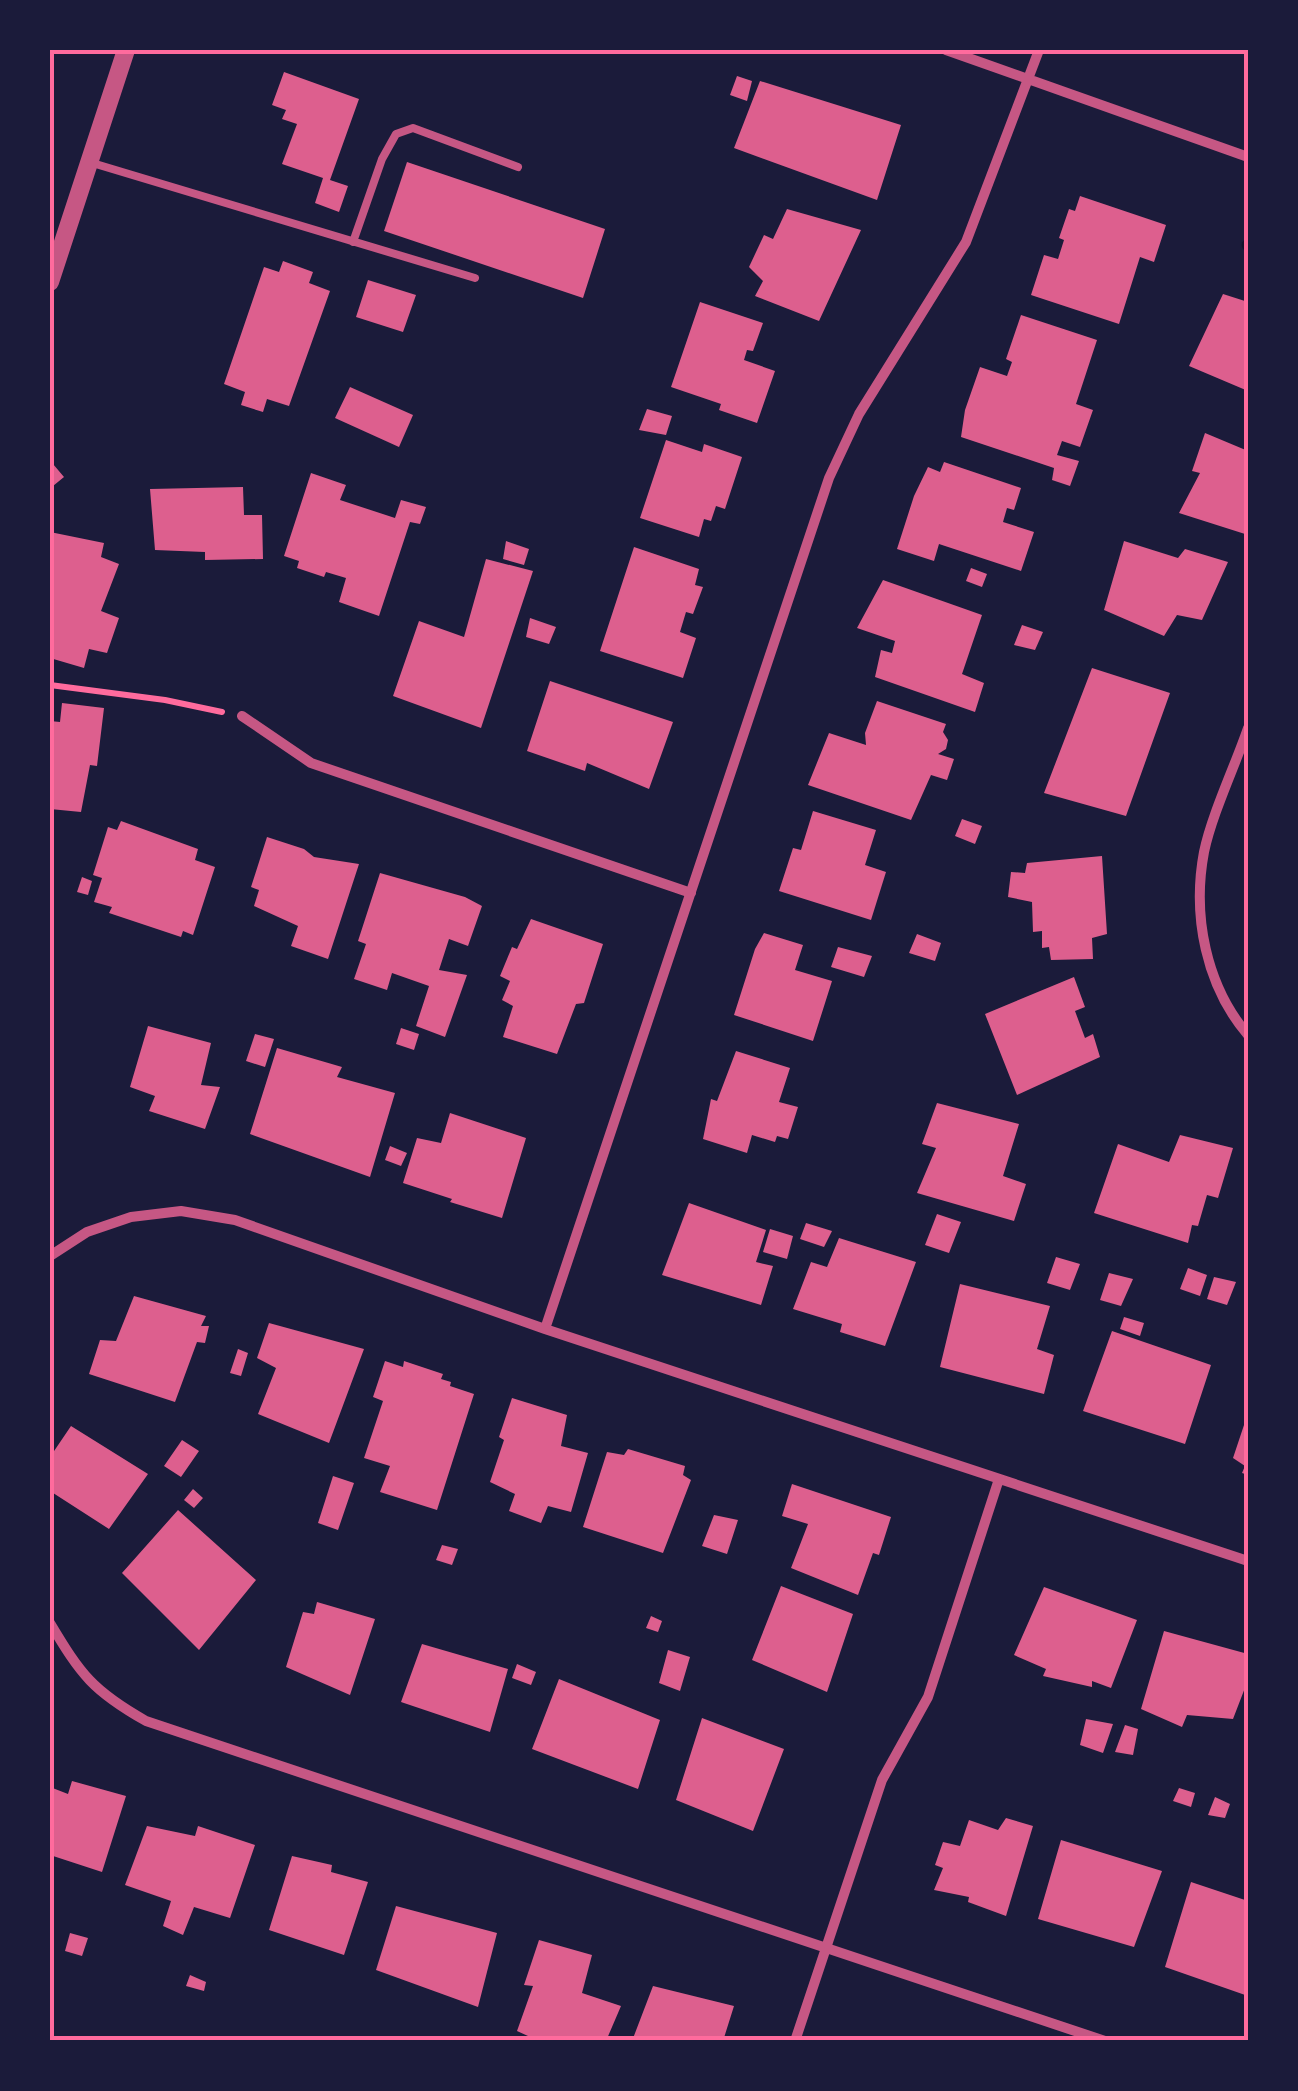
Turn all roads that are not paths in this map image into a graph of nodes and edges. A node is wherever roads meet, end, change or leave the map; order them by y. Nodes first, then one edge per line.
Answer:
1 (126, 50) edge
2 (946, 50) edge
3 (1039, 50) edge
4 (1030, 78) junction
5 (1248, 157) edge
6 (90, 162) junction
7 (518, 167) dead end
8 (353, 242) junction
9 (475, 278) dead end
10 (50, 282) edge
11 (242, 716) road end
12 (1248, 728) edge
13 (691, 892) junction
14 (1248, 1035) edge
15 (50, 1256) edge
16 (545, 1329) junction
17 (999, 1480) junction
18 (1248, 1561) edge
19 (50, 1623) edge
20 (824, 1948) junction
21 (795, 2041) edge
22 (1105, 2041) edge

1 - 6 street
2 - 4 street
3 - 4 street
4 - 5 street
4 - 13 street
6 - 8 lane
6 - 10 street
7 - 8 lane
8 - 9 lane
11 - 13 street
12 - 14 street
13 - 16 street
15 - 16 street
16 - 17 street
17 - 18 street
17 - 20 street
19 - 20 street
20 - 21 street
20 - 22 street

